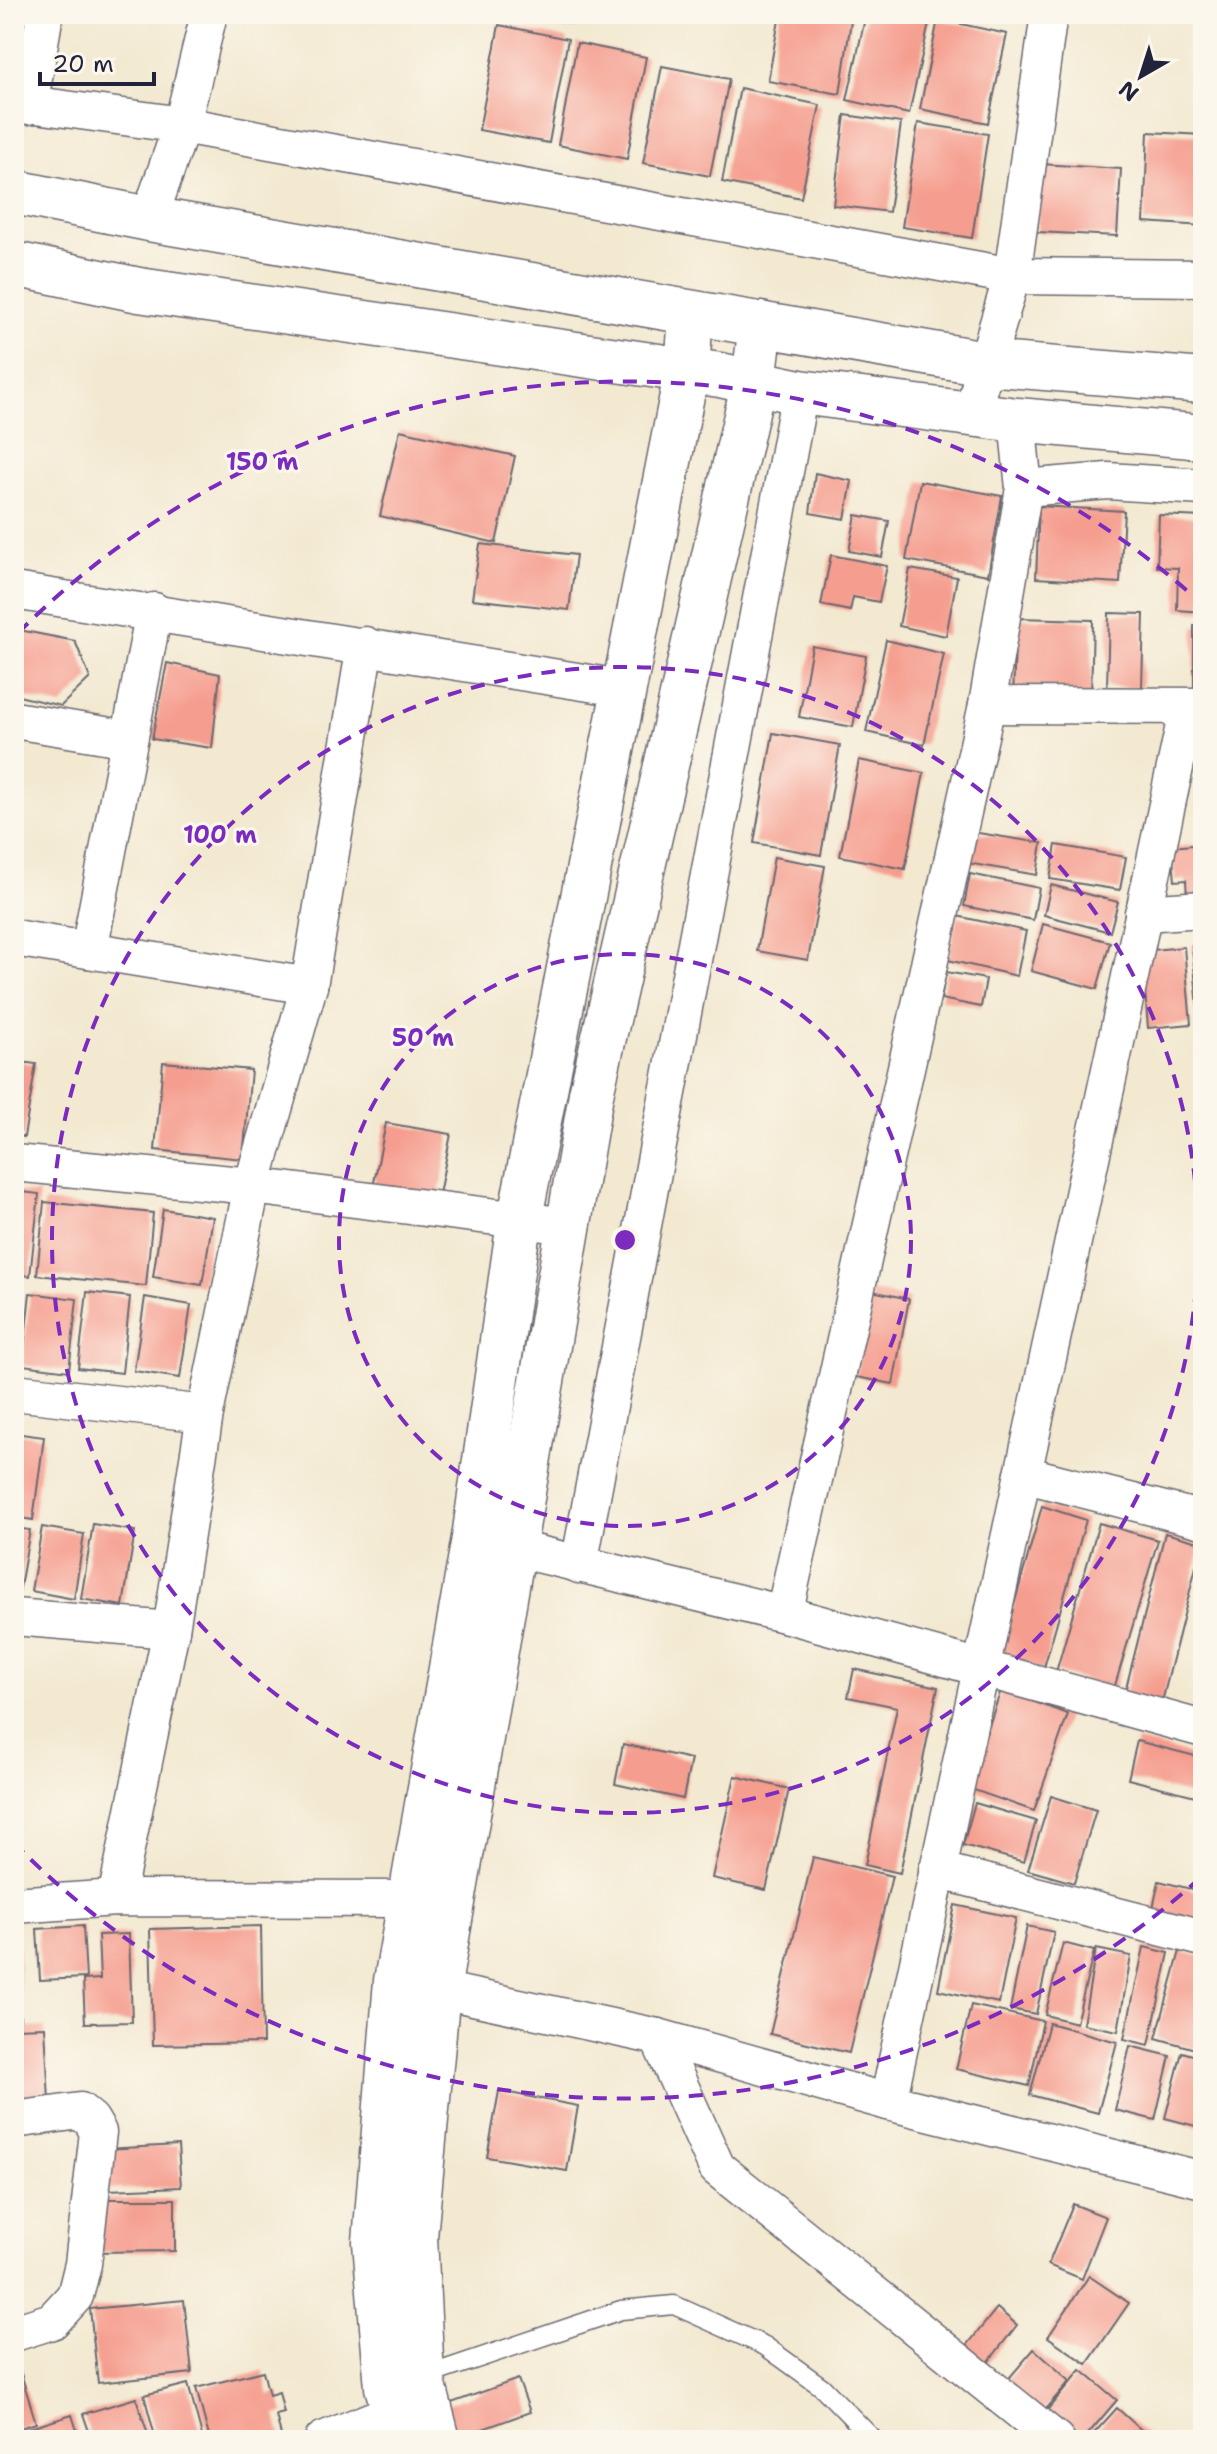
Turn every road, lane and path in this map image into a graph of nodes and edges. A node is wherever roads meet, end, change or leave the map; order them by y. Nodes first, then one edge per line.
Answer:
1 (45, 14) edge
2 (209, 14) edge
3 (1049, 14) edge
4 (21, 104) edge
5 (182, 125) junction
6 (14, 192) edge
7 (149, 219) junction
8 (14, 264) edge
9 (1012, 276) junction
10 (1203, 278) edge
11 (691, 314) junction
12 (761, 324) junction
13 (985, 363) junction
14 (687, 370) junction
15 (754, 381) junction
16 (1203, 381) edge
17 (800, 392) junction
18 (972, 412) junction
19 (1017, 420) junction
20 (1203, 437) edge
21 (1203, 487) edge
22 (1024, 488) junction
23 (14, 591) edge
24 (154, 611) junction
25 (365, 645) junction
26 (627, 689) junction
27 (987, 705) junction
28 (1196, 706) edge
29 (14, 720) edge
30 (129, 739) junction
31 (1203, 909) edge
32 (1143, 913) junction
33 (14, 938) edge
34 (89, 950) junction
35 (309, 986) junction
36 (14, 1163) edge
37 (252, 1186) junction
38 (519, 1222) junction
39 (568, 1226) junction
40 (14, 1392) edge
41 (205, 1414) junction
42 (1023, 1474) junction
43 (1203, 1520) edge
44 (494, 1543) junction
45 (579, 1565) junction
46 (784, 1614) junction
47 (14, 1617) edge
48 (171, 1630) junction
49 (981, 1669) junction
50 (1203, 1729) edge
51 (937, 1870) junction
52 (116, 1898) junction
53 (409, 1899) junction
54 (14, 1905) edge
55 (1203, 1938) edge
56 (417, 1985) junction
57 (658, 2037) junction
58 (888, 2102) junction
59 (14, 2120) edge
60 (1203, 2180) edge
61 (14, 2333) edge
62 (406, 2403) edge
63 (323, 2440) edge
64 (438, 2440) edge
65 (874, 2440) edge
66 (1056, 2440) edge

1 - 4 street
2 - 5 street
3 - 9 street
4 - 5 street
5 - 7 street
5 - 9 street
6 - 7 street
7 - 11 street
8 - 14 street
9 - 10 street
9 - 13 street
11 - 12 street
11 - 14 street
12 - 13 street
12 - 15 street
13 - 16 street
13 - 18 street
14 - 15 street
14 - 26 street
15 - 17 street
15 - 39 street
17 - 18 street
17 - 45 street
18 - 19 street
19 - 20 street
19 - 22 street
21 - 22 street
22 - 27 street
23 - 24 street
24 - 25 street
24 - 30 street
25 - 26 street
25 - 35 street
26 - 38 street
27 - 28 street
27 - 46 street
28 - 32 street
29 - 30 street
30 - 34 street
31 - 32 street
32 - 42 street
33 - 34 street
34 - 35 street
35 - 37 street
36 - 37 street
37 - 38 street
37 - 41 street
38 - 39 street
38 - 44 street
39 - 44 street
40 - 41 street
41 - 48 street
42 - 43 street
42 - 49 street
44 - 45 street
44 - 53 street
44 - 56 street
45 - 46 street
46 - 49 street
47 - 48 street
48 - 52 street
49 - 50 street
49 - 51 street
51 - 55 street
51 - 58 street
52 - 53 street
52 - 54 street
53 - 56 street
56 - 57 street
56 - 62 street
57 - 58 street
57 - 66 street
58 - 60 street
59 - 61 street
62 - 63 street
62 - 64 street
62 - 65 lane

